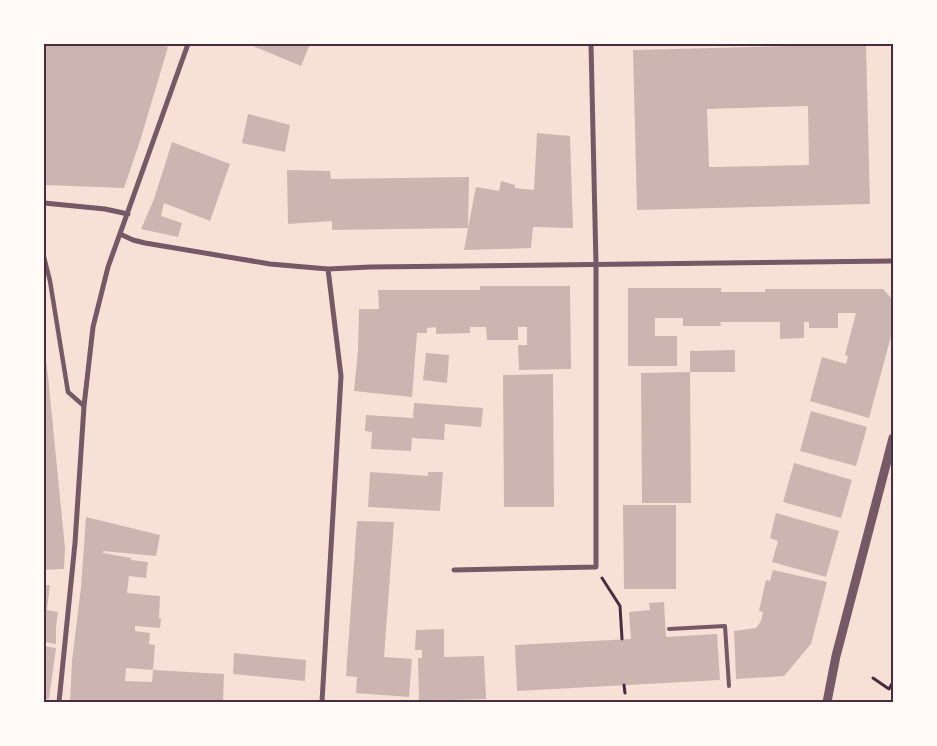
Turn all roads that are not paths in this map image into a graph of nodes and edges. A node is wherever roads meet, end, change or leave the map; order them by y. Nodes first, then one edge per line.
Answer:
1 (188, 44) edge
2 (591, 44) edge
3 (44, 203) edge
4 (128, 214) junction
5 (120, 234) junction
6 (44, 257) edge
7 (893, 261) edge
8 (596, 264) junction
9 (328, 269) junction
10 (84, 406) junction
11 (893, 438) edge
12 (454, 570) dead end
13 (669, 630) dead end
14 (729, 686) dead end
15 (59, 702) edge
16 (322, 702) edge
17 (827, 702) edge

1 - 4 street
2 - 8 street
3 - 4 street
4 - 5 street
5 - 9 street
5 - 10 street
6 - 10 street
7 - 8 street
8 - 9 street
8 - 12 street
9 - 16 street
10 - 15 street
11 - 17 street
13 - 14 lane

